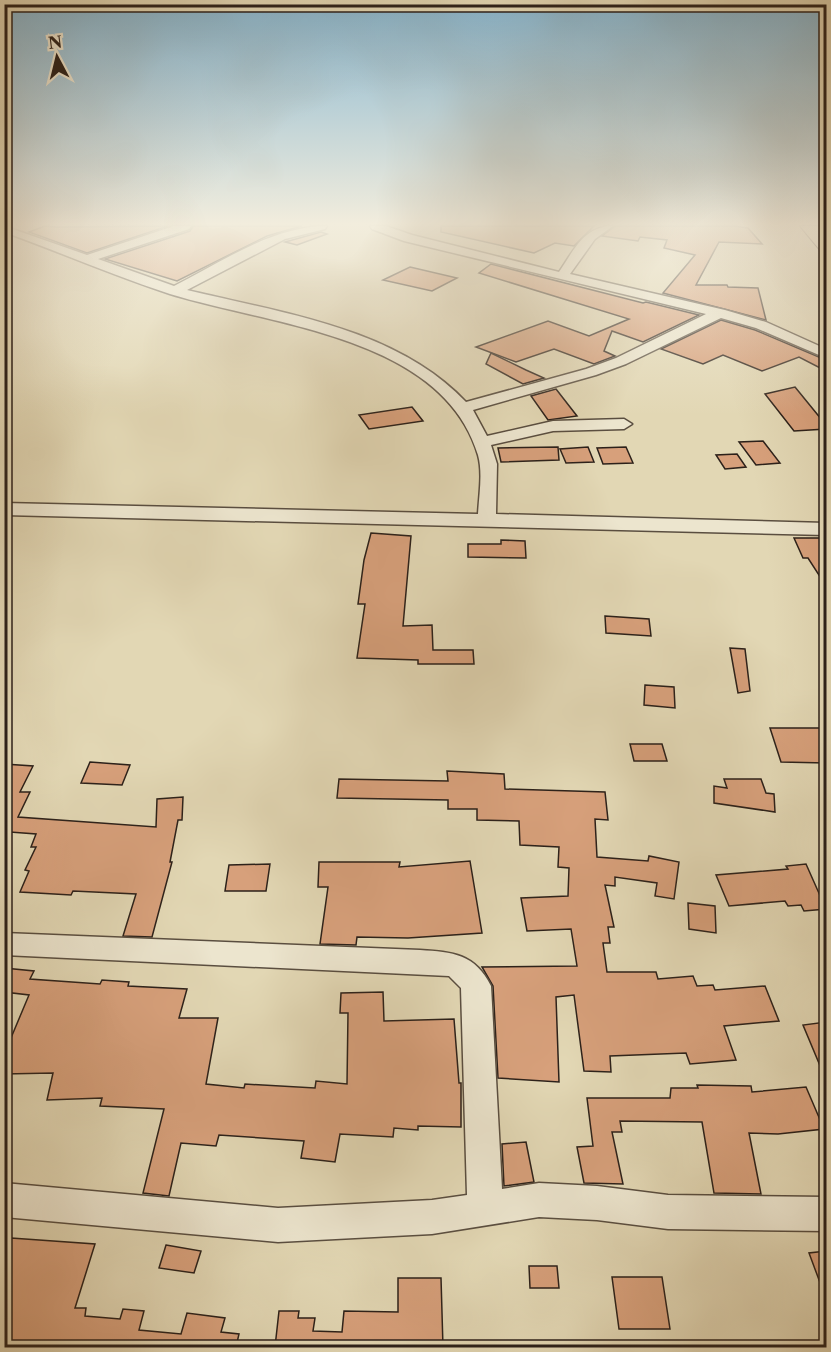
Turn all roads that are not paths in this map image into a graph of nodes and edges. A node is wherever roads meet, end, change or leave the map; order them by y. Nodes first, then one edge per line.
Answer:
1 (170, 289) edge
2 (179, 289) edge
3 (614, 289) edge
4 (175, 291) junction
5 (720, 313) junction
6 (826, 354) edge
7 (464, 408) junction
8 (624, 424) dead end
9 (481, 442) junction
10 (4, 509) edge
11 (487, 520) junction
12 (826, 529) edge
13 (4, 944) edge
14 (4, 1200) edge
15 (485, 1208) junction
16 (826, 1214) edge

1 - 4 street
2 - 4 street
3 - 5 street
4 - 7 street
5 - 6 street
5 - 7 street
7 - 9 street
8 - 9 street
9 - 11 street
10 - 11 street
11 - 12 street
13 - 15 street
14 - 15 street
15 - 16 street

